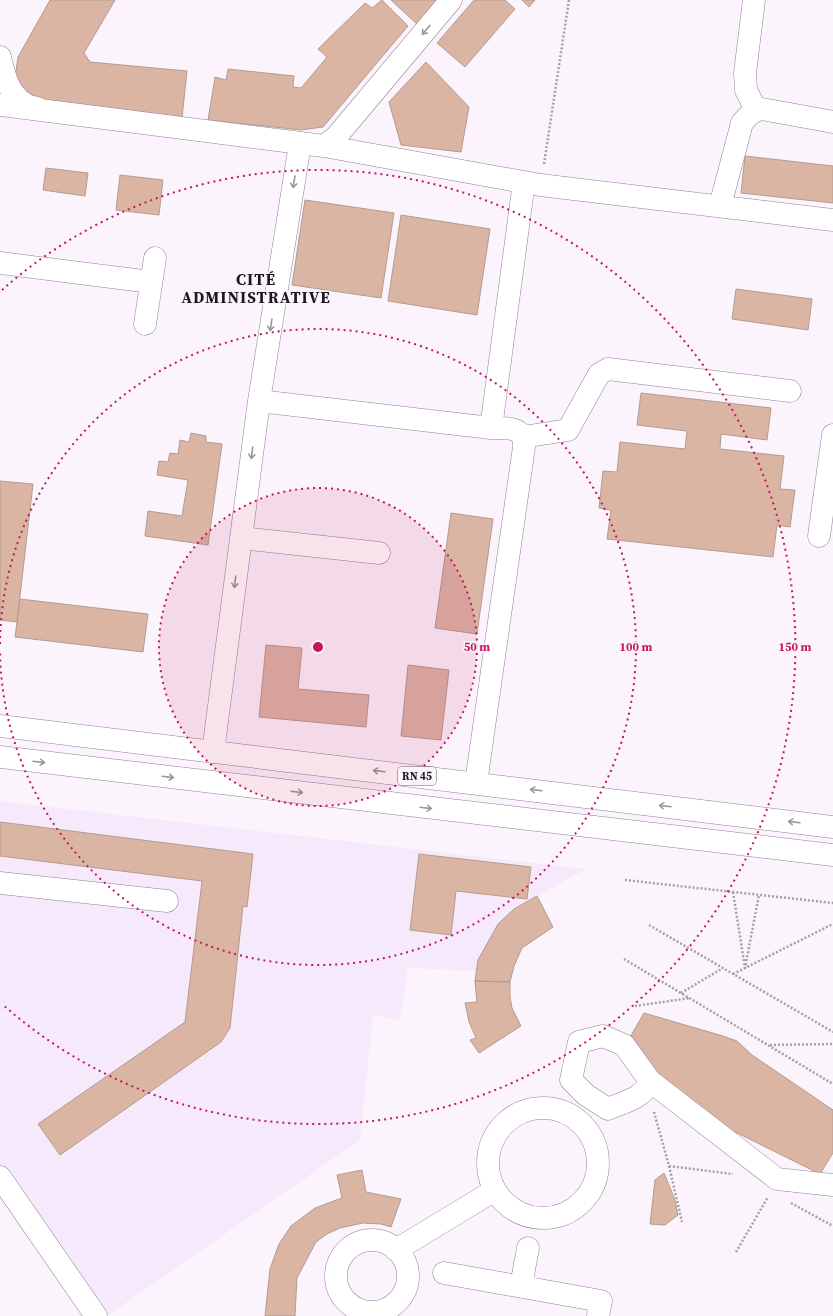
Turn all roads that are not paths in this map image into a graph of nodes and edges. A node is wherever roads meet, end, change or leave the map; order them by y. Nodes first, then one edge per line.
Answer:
1 (451, 0) edge
2 (754, 0) edge
3 (0, 57) edge
4 (0, 106) edge
5 (756, 110) junction
6 (49, 112) junction
7 (833, 122) edge
8 (300, 144) junction
9 (324, 146) junction
10 (532, 184) junction
11 (720, 206) junction
12 (833, 220) edge
13 (155, 258) dead end
14 (0, 263) edge
15 (151, 282) junction
16 (145, 324) dead end
17 (790, 391) dead end
18 (259, 401) junction
19 (491, 428) junction
20 (833, 435) edge
21 (523, 437) junction
22 (819, 536) dead end
23 (241, 538) junction
24 (378, 553) dead end
25 (0, 726) edge
26 (213, 752) junction
27 (0, 757) edge
28 (337, 766) junction
29 (476, 783) junction
30 (333, 797) junction
31 (833, 827) edge
32 (833, 855) edge
33 (0, 883) edge
34 (167, 902) dead end
35 (649, 1084) junction
36 (586, 1096) junction
37 (572, 1115) junction
38 (0, 1177) edge
39 (833, 1185) edge
40 (495, 1190) junction
41 (528, 1248) dead end
42 (396, 1250) junction
43 (444, 1273) dead end
44 (521, 1286) junction
45 (344, 1309) edge
46 (96, 1316) edge
47 (598, 1316) edge

1 -> 9 street
2 - 5 street
3 - 6 street
4 - 6 street
5 - 7 street
5 - 11 street
6 - 8 street
8 - 9 street
8 -> 18 street
9 - 10 street
10 - 11 street
10 - 19 street
11 - 12 street
13 - 15 street
14 - 15 street
15 - 16 street
17 - 21 street
18 - 19 street
18 -> 23 street
19 - 21 street
20 - 22 street
21 - 29 street
23 - 24 street
23 -> 26 street
25 - 26 street, RN 45
26 - 28 street, RN 45
27 -> 30 street
29 -> 28 street, RN 45
28 - 30 street
31 -> 29 street, RN 45
30 -> 32 street
33 - 34 street
35 - 36 street
35 - 36 street
35 - 39 street
36 - 37 street
37 - 40 street
37 - 40 street
38 - 46 street
40 - 42 street
41 - 44 street
42 - 45 street
42 - 45 street
43 - 44 street
44 - 47 street

